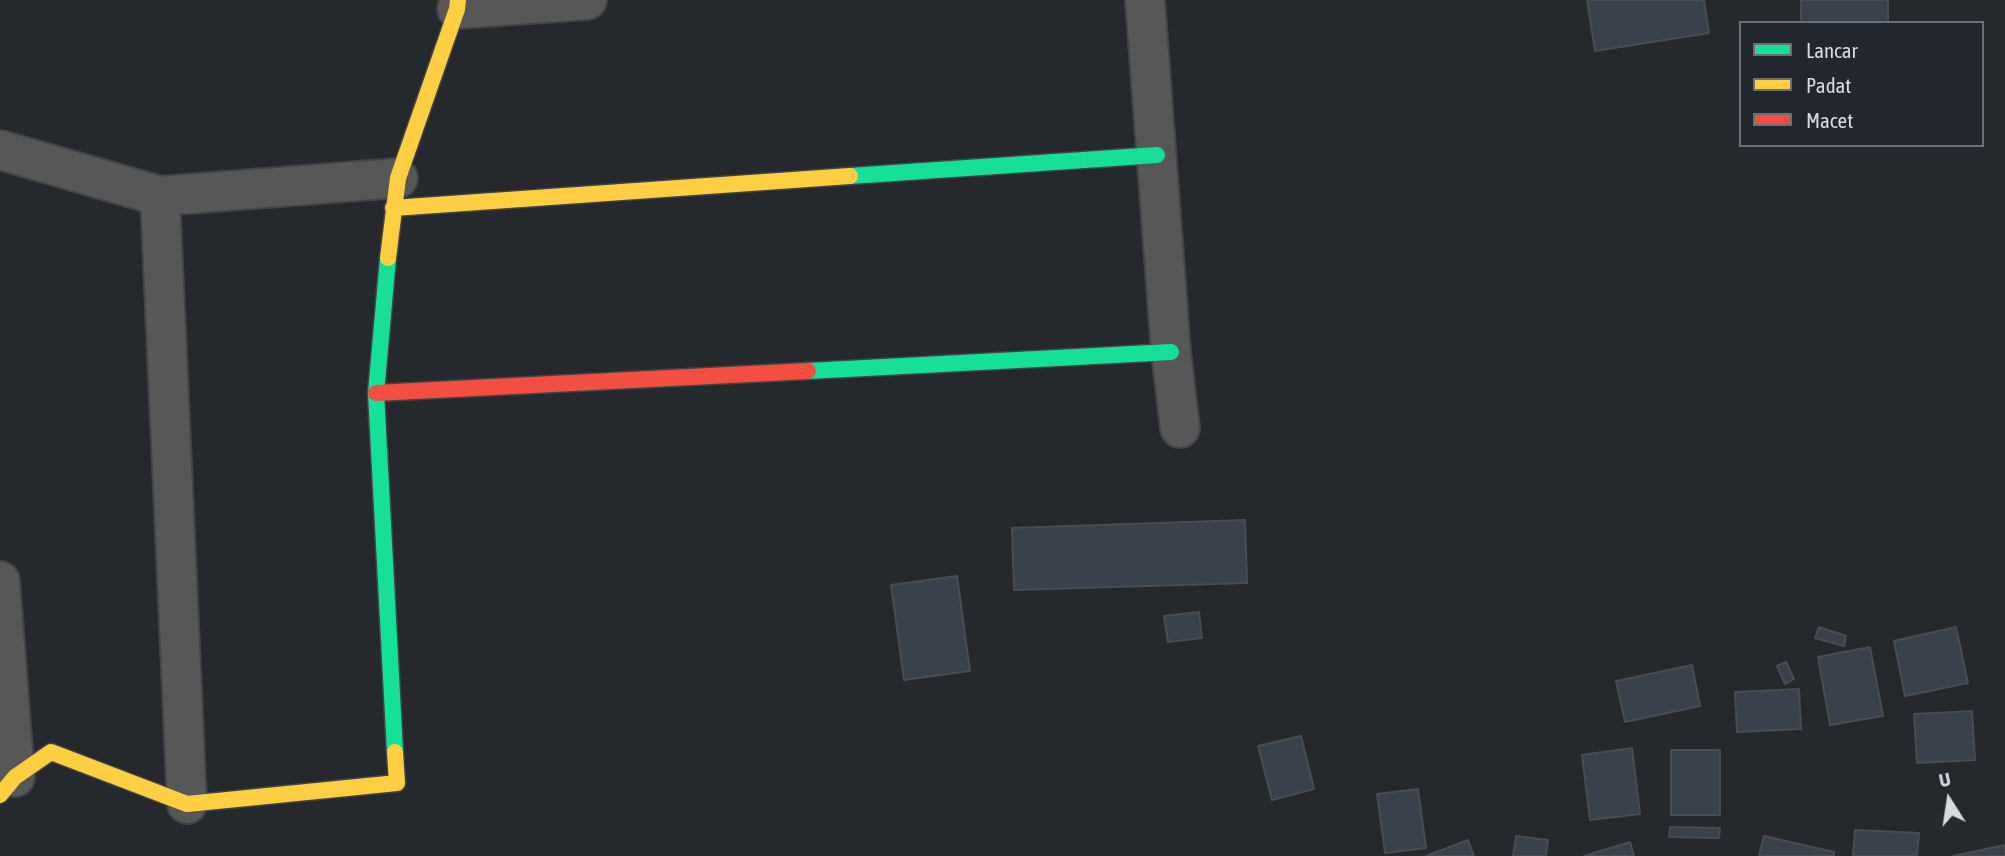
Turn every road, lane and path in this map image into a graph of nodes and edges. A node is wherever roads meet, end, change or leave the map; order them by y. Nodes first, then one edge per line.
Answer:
1 (587, 0) edge
2 (1145, 0) edge
3 (458, 5) edge
4 (0, 150) edge
5 (1157, 155) junction
6 (396, 193) junction
7 (160, 196) junction
8 (1171, 352) junction
9 (376, 393) junction
10 (1180, 428) dead end
11 (0, 581) edge
12 (8, 786) edge
13 (187, 804) junction

1 - 3 street
2 - 5 street
3 - 6 street
4 - 7 street
5 - 6 street
5 - 8 street
6 - 7 street
6 - 9 street
7 - 13 street
8 - 9 street
8 - 10 street
9 - 13 street
11 - 12 street
12 - 13 street

